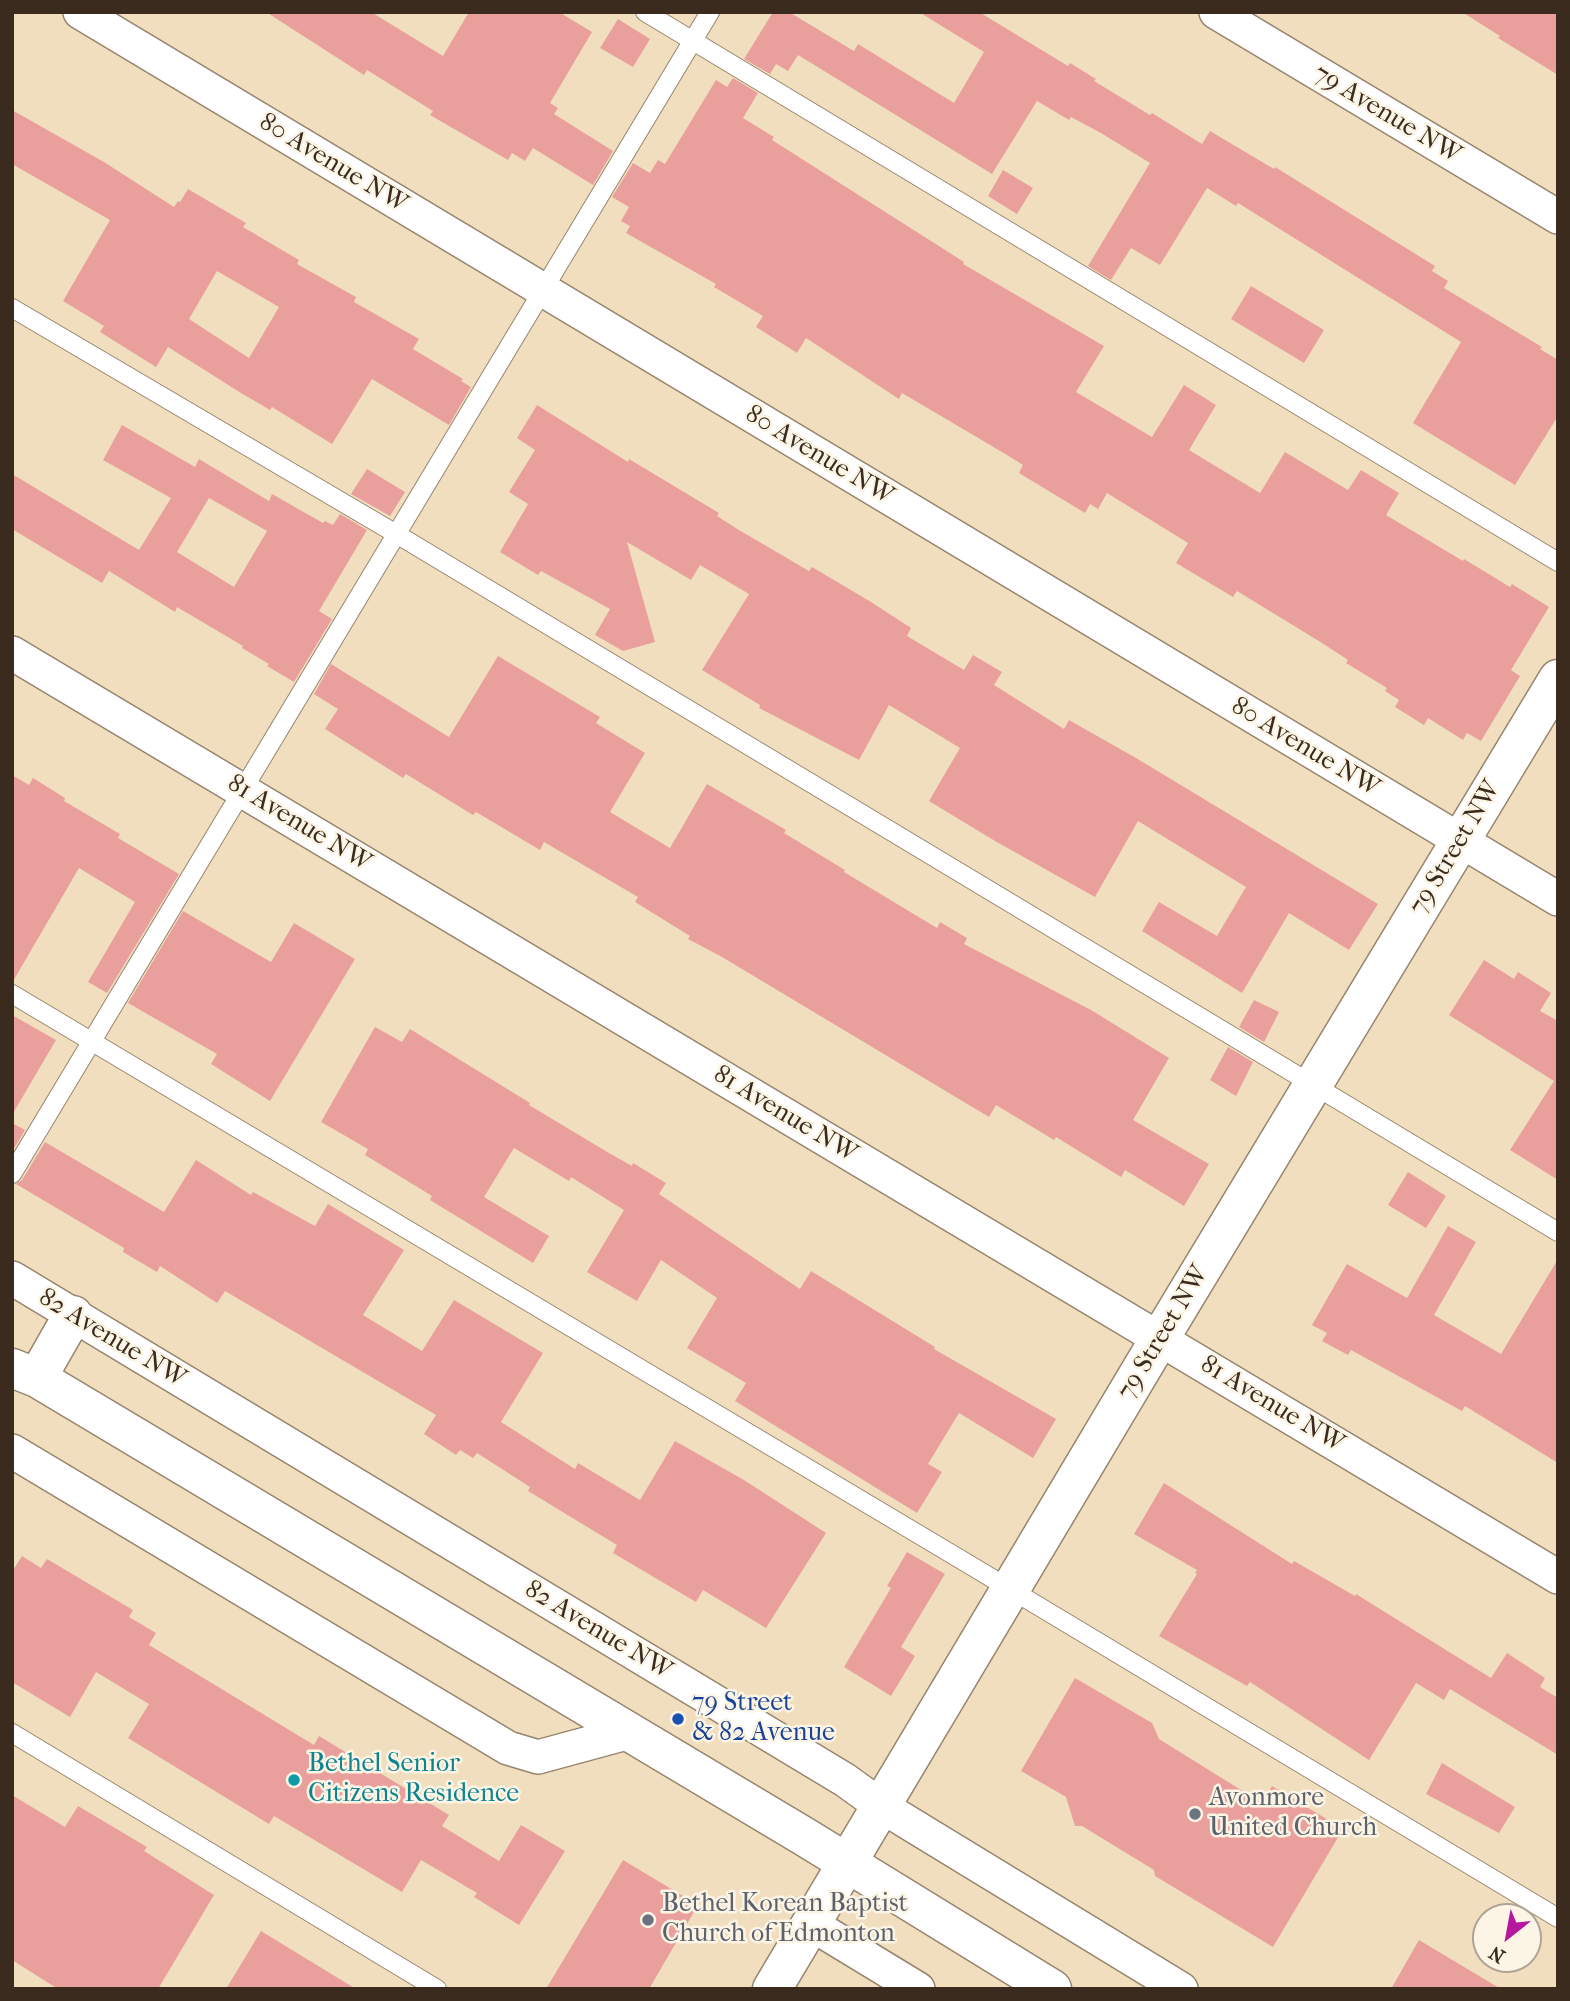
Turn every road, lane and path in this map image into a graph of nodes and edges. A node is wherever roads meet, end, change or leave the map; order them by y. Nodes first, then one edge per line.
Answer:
1 (80, 12) edge
2 (645, 12) edge
3 (710, 12) edge
4 (1216, 12) edge
5 (693, 41) junction
6 (1558, 218) edge
7 (542, 289) junction
8 (12, 308) edge
9 (398, 535) junction
10 (1558, 562) edge
11 (12, 653) edge
12 (1558, 679) edge
13 (244, 790) junction
14 (1460, 841) junction
15 (1558, 899) edge
16 (12, 994) edge
17 (93, 1042) junction
18 (1314, 1085) junction
19 (12, 1174) edge
20 (1558, 1232) edge
21 (12, 1278) edge
22 (73, 1315) junction
23 (1160, 1338) junction
24 (20, 1367) edge
25 (12, 1451) edge
26 (1558, 1577) edge
27 (1011, 1589) junction
28 (629, 1732) junction
29 (12, 1733) edge
30 (881, 1806) junction
31 (846, 1863) junction
32 (1558, 1919) edge
33 (811, 1924) junction
34 (436, 1989) edge
35 (772, 1989) edge
36 (918, 1989) edge
37 (1052, 1989) edge
38 (1181, 1989) edge

1 - 7 street, 80 Avenue NW
2 - 5 lane
3 - 5 lane
4 - 6 street, 79 Avenue NW
5 - 7 lane
5 - 10 lane
7 - 9 lane
7 - 14 street, 80 Avenue NW
8 - 9 lane
9 - 13 lane
9 - 18 lane
11 - 13 street, 81 Avenue NW
12 - 14 street, 79 Street NW
13 - 17 lane
13 - 23 street, 81 Avenue NW
14 - 15 street, 80 Avenue NW
14 - 18 street, 79 Street NW
16 - 17 lane
17 - 19 lane
17 - 27 lane
18 - 20 lane
18 - 23 street, 79 Street NW
21 - 22 street, 82 Avenue NW
22 - 24 street
22 - 30 street, 82 Avenue NW
23 - 26 street, 81 Avenue NW
23 - 27 street, 79 Street NW
24 - 28 street
25 - 28 street
27 - 30 street, 79 Street NW
27 - 32 lane
28 - 31 street
29 - 34 lane
30 - 31 street, 79 Street NW
30 - 38 street, 82 Avenue NW
31 - 33 street, 79 Street NW
31 - 37 street
33 - 35 street, 79 Street NW
33 - 36 street

